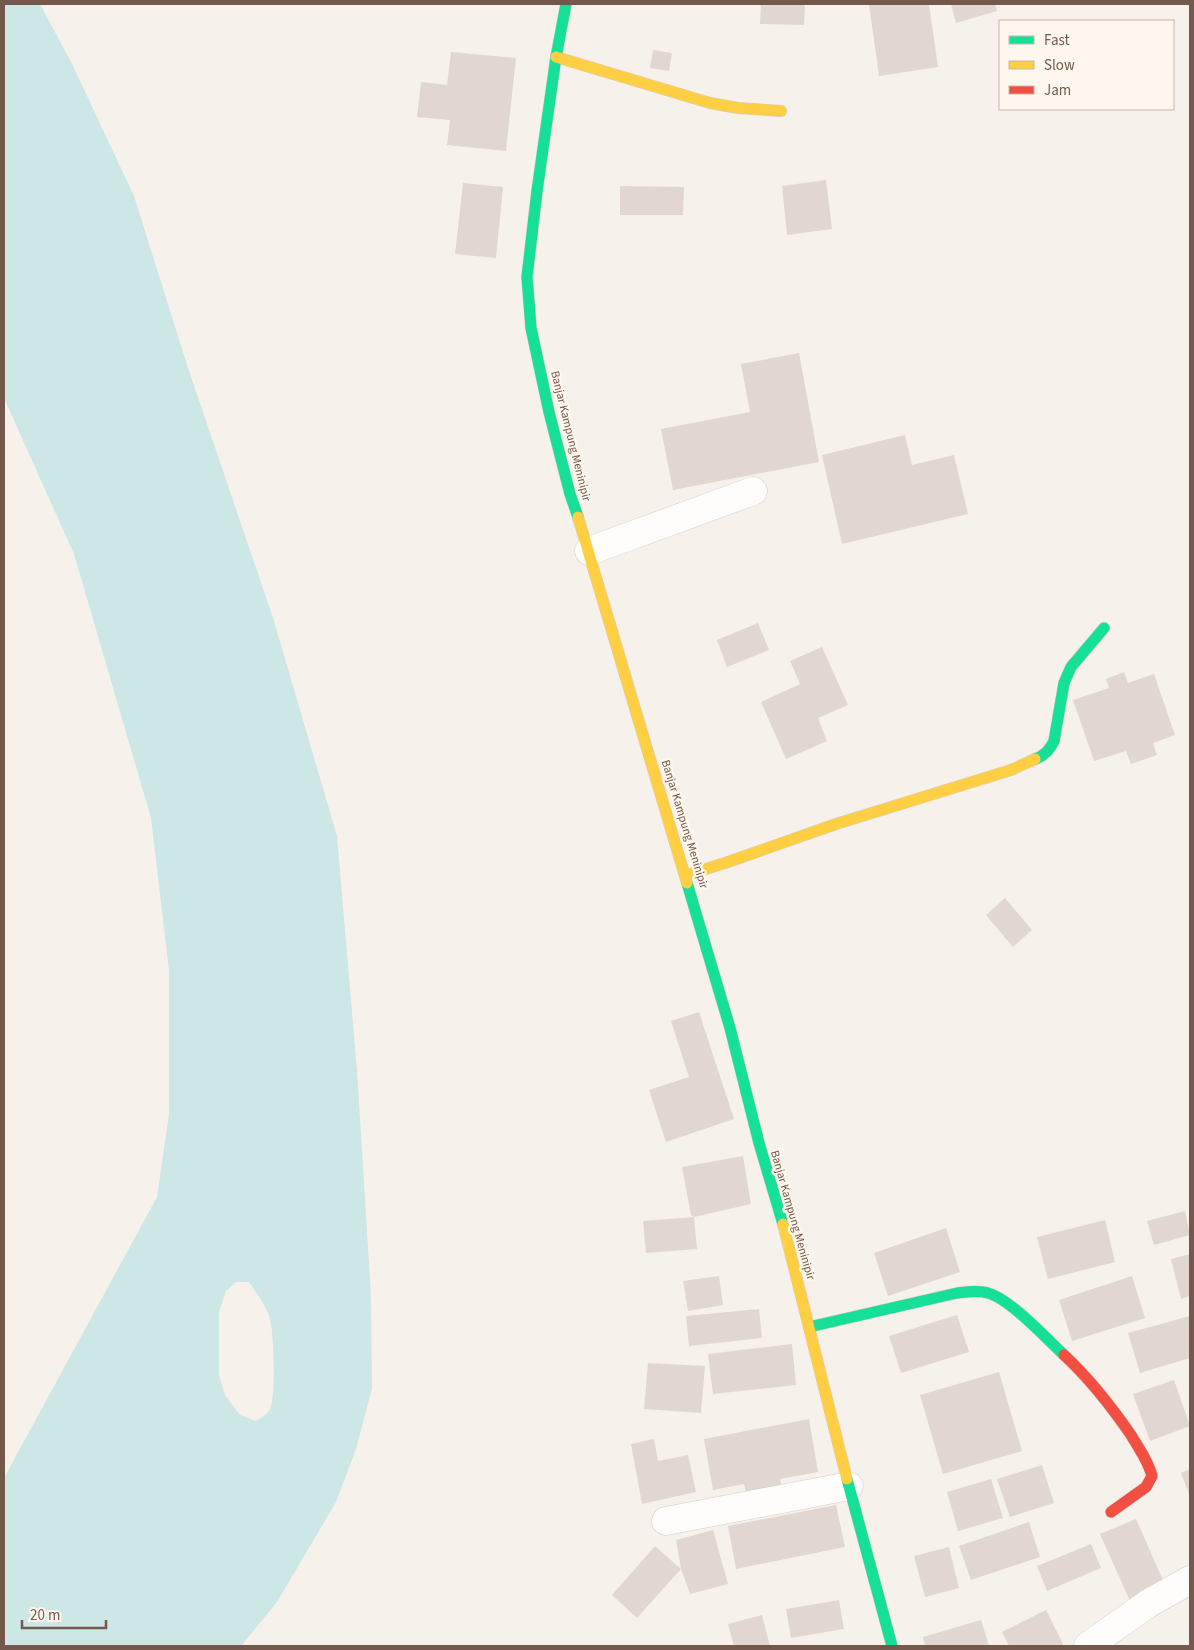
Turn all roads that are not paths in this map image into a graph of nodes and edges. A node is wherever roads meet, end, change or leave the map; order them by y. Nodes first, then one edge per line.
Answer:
1 (566, 4) edge
2 (556, 57) junction
3 (781, 111) dead end
4 (753, 491) dead end
5 (589, 551) junction
6 (1104, 628) dead end
7 (686, 875) junction
8 (809, 1327) junction
9 (849, 1486) junction
10 (1111, 1512) dead end
11 (666, 1521) dead end
12 (1190, 1580) edge
13 (892, 1646) edge
14 (1088, 1646) edge

1 - 2 street, Banjar Kampung Meninipir
2 - 3 street
2 - 5 street, Banjar Kampung Meninipir
4 - 5 street
5 - 7 street, Banjar Kampung Meninipir
6 - 7 street
7 - 8 street, Banjar Kampung Meninipir
8 - 9 street, Banjar Kampung Meninipir
8 - 10 street
9 - 11 street
9 - 13 street, Banjar Kampung Meninipir
12 - 14 street

